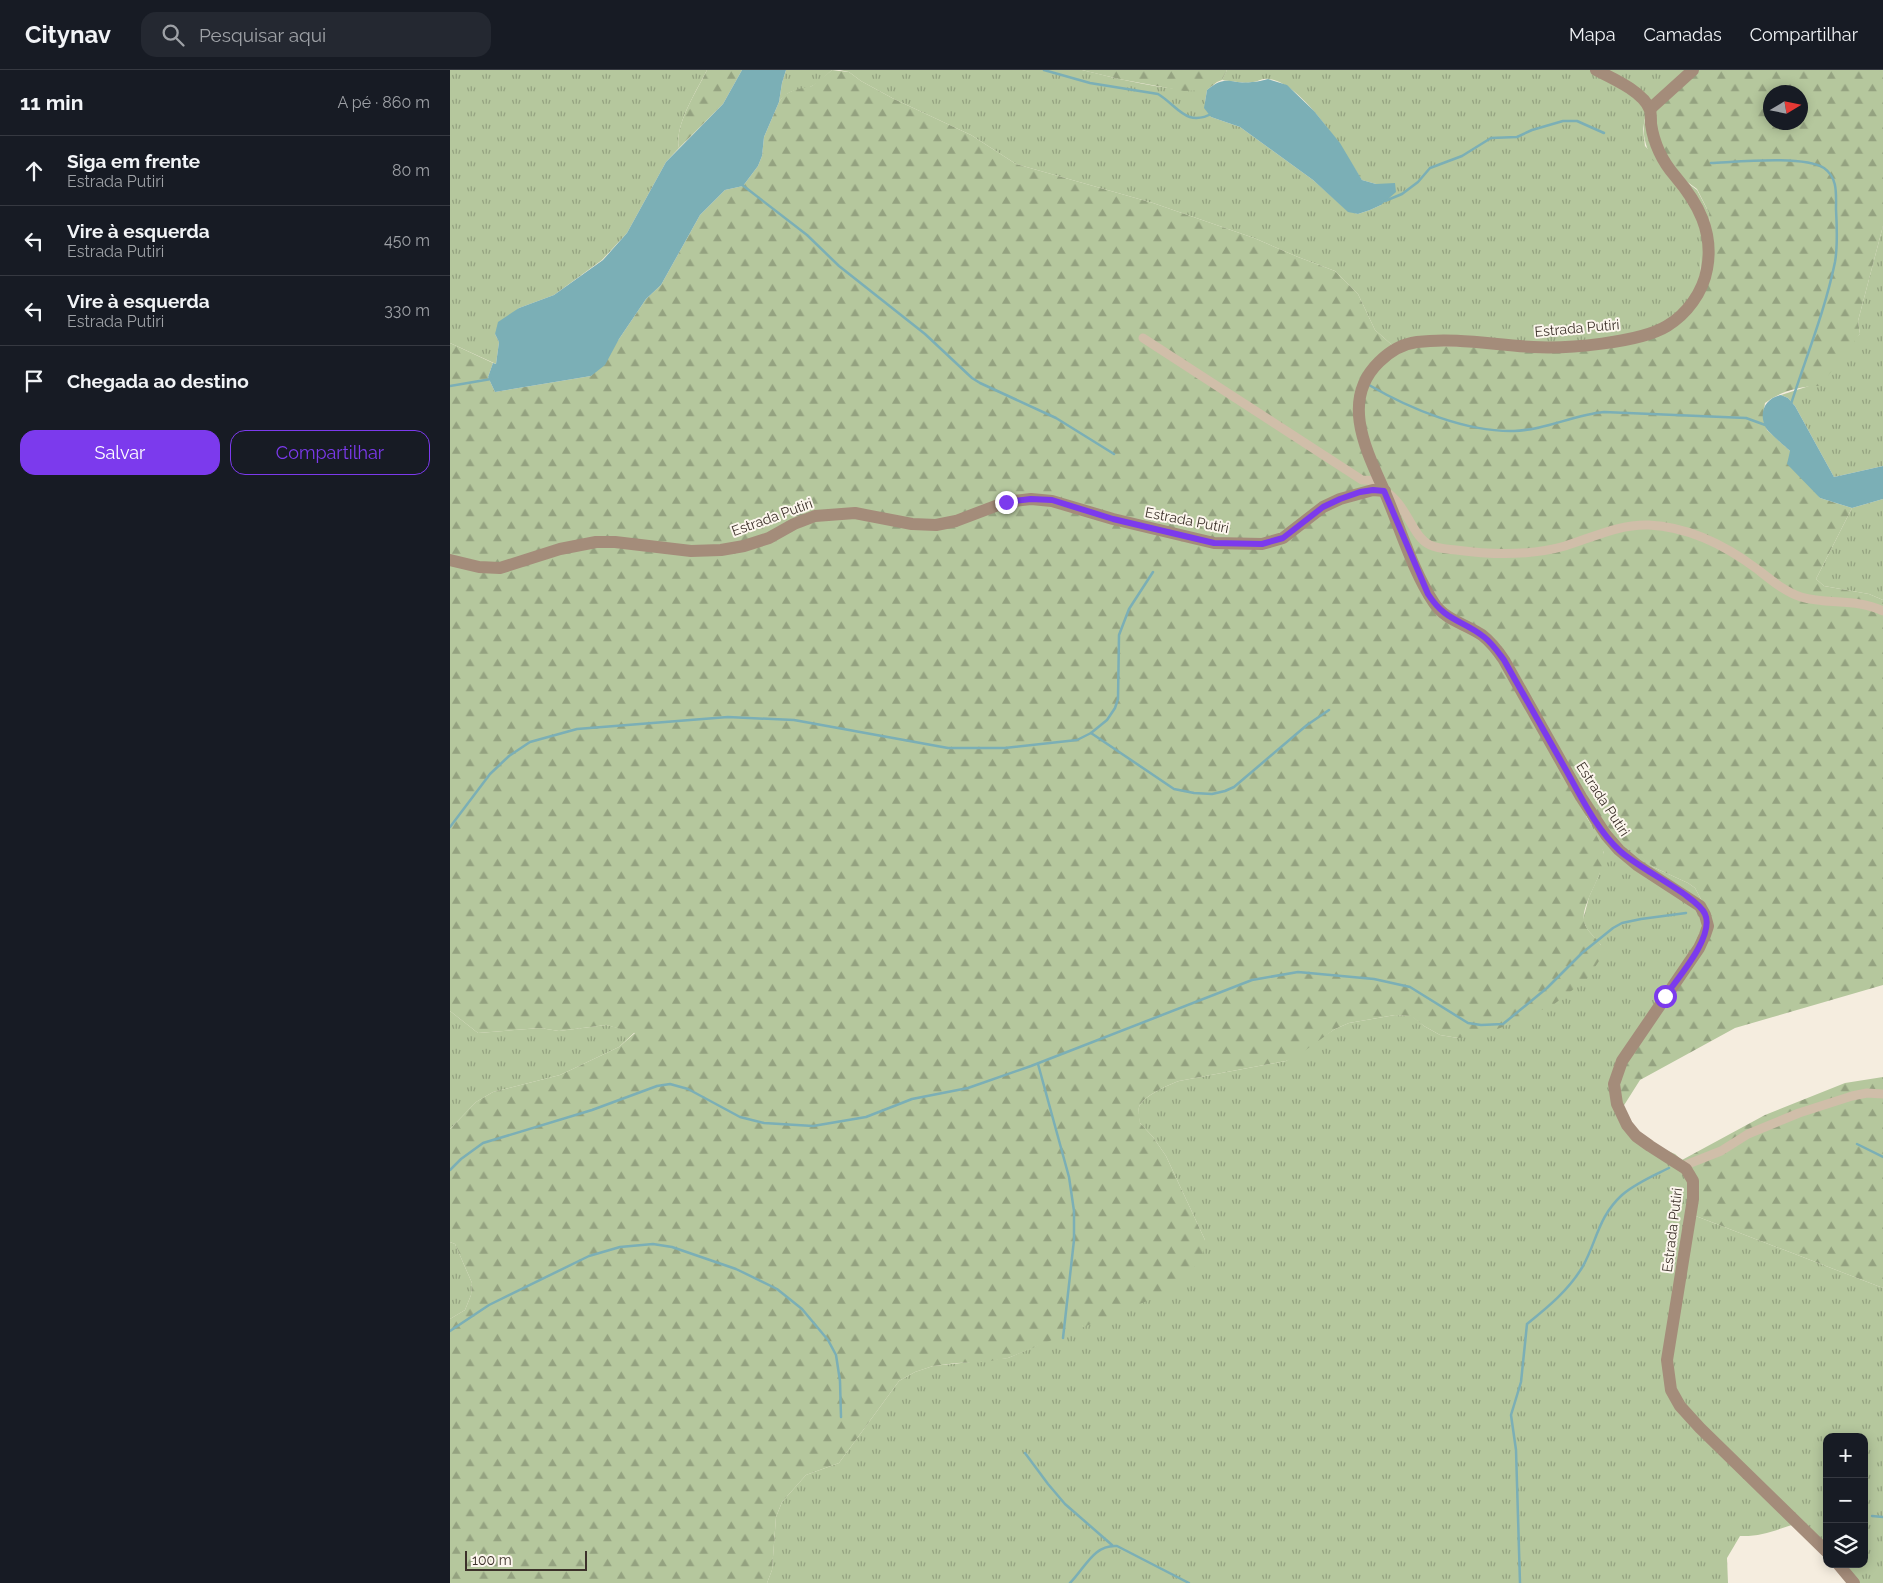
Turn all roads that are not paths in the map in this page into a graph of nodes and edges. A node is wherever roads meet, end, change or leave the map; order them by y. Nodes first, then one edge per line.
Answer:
1 (1596, 70) edge
2 (1693, 70) edge
3 (1650, 108) junction
4 (1142, 338) dead end
5 (1382, 486) junction
6 (450, 560) edge
7 (1883, 611) edge
8 (1883, 1094) edge
9 (1683, 1166) junction
10 (1823, 1548) edge
11 (1841, 1568) edge
12 (1854, 1583) edge

1 - 3 street
2 - 3 street
3 - 5 street, Estrada Putiri
4 - 5 street
5 - 6 street, Estrada Putiri
5 - 7 street
5 - 9 street, Estrada Putiri
8 - 9 street
9 - 10 street, Estrada Putiri
11 - 12 street

